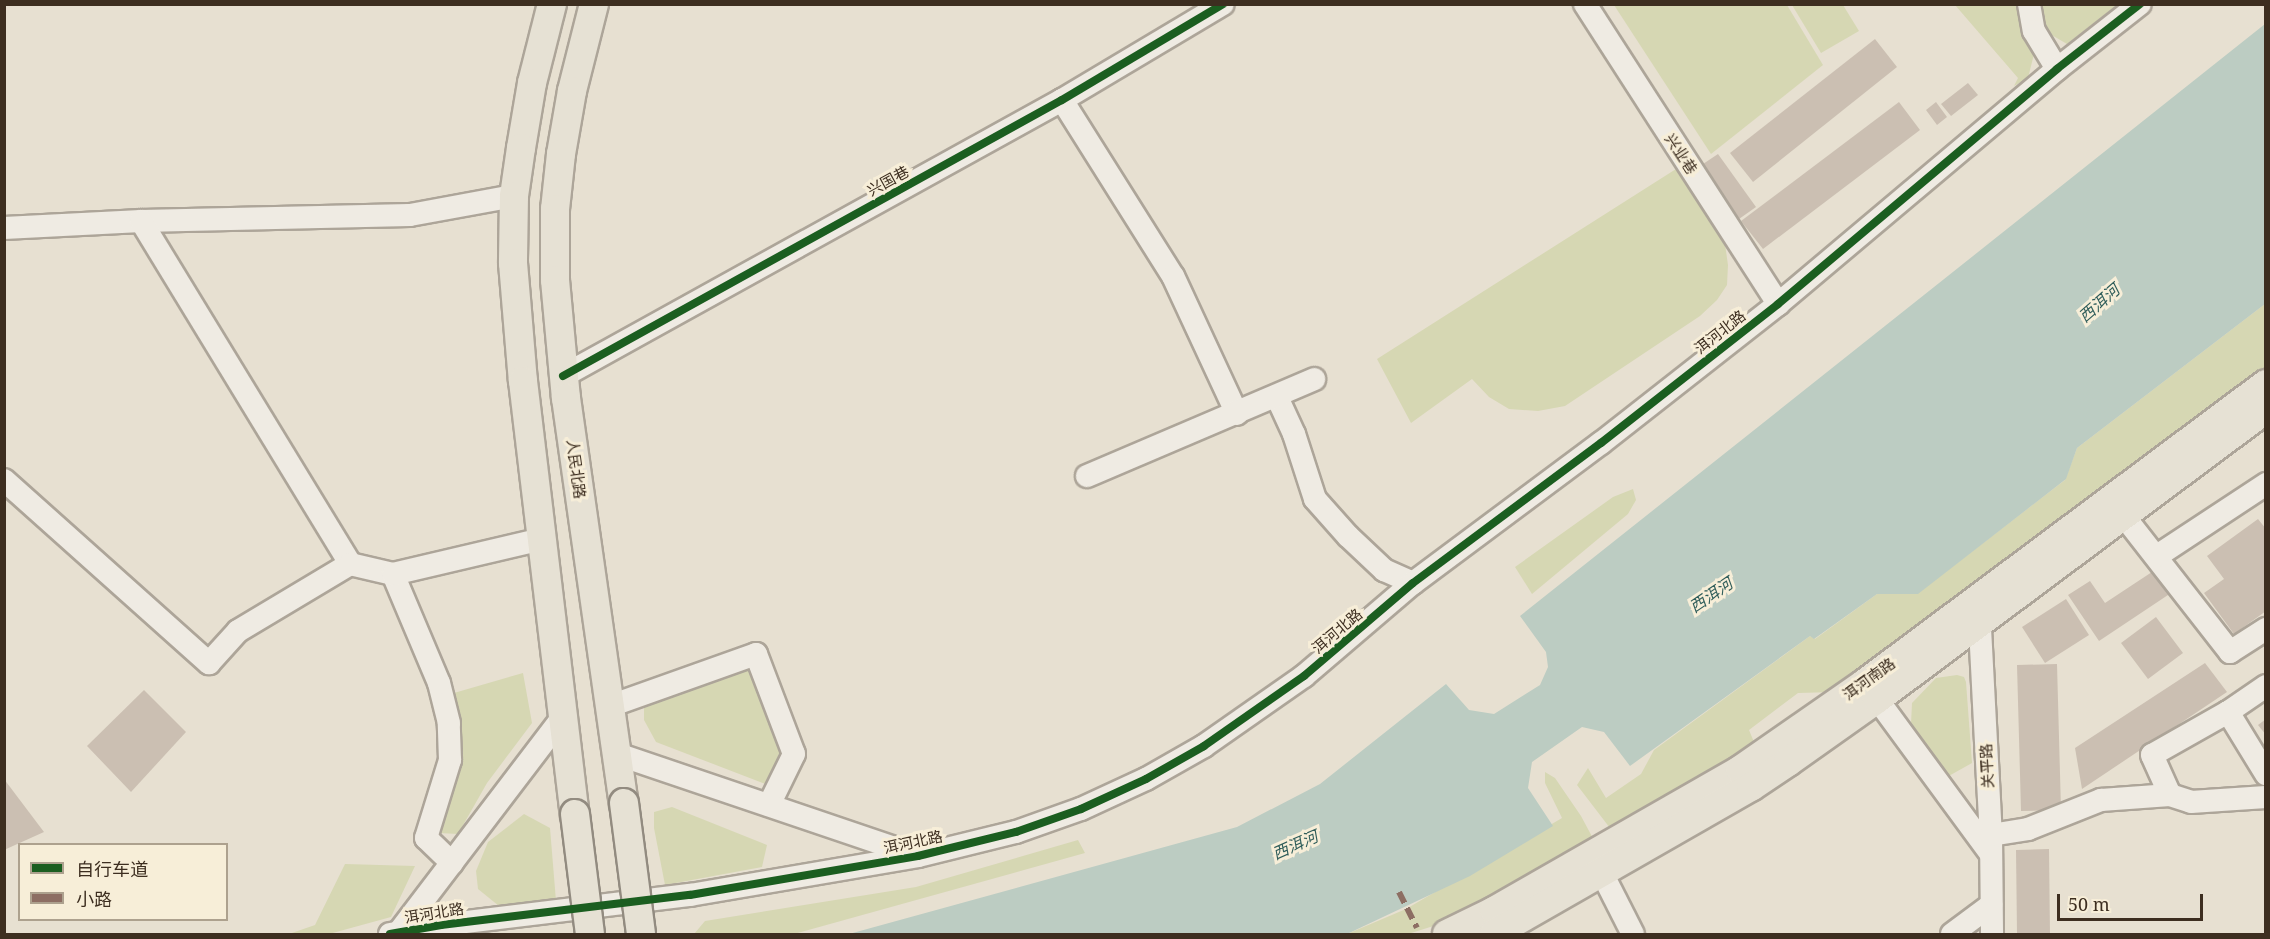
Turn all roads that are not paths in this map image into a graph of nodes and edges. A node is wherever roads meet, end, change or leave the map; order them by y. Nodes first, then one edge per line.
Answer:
1 (552, 4) edge
2 (594, 4) edge
3 (1223, 4) edge
4 (1585, 4) edge
5 (2030, 4) edge
6 (2140, 4) edge
7 (2057, 69) junction
8 (1062, 100) junction
9 (514, 196) junction
10 (141, 221) junction
11 (4, 228) edge
12 (1778, 304) junction
13 (563, 376) junction
14 (1314, 379) dead end
15 (2265, 384) edge
16 (1277, 397) junction
17 (2265, 409) edge
18 (1237, 414) junction
19 (1087, 476) dead end
20 (4, 480) edge
21 (2265, 484) edge
22 (2123, 515) junction
23 (542, 539) junction
24 (2157, 556) junction
25 (350, 564) junction
26 (393, 574) junction
27 (1413, 583) junction
28 (1979, 610) junction
29 (2265, 629) edge
30 (2265, 687) edge
31 (1876, 699) junction
32 (610, 706) junction
33 (2228, 712) junction
34 (563, 717) junction
35 (617, 754) junction
36 (2265, 774) edge
37 (2170, 795) junction
38 (2265, 797) edge
39 (769, 806) junction
40 (1990, 844) junction
41 (918, 856) junction
42 (452, 863) junction
43 (1602, 873) junction
44 (1991, 905) junction
45 (434, 930) edge
46 (395, 933) edge
47 (591, 934) edge
48 (641, 934) edge
49 (1447, 934) edge
50 (1494, 934) edge
51 (1633, 934) edge
52 (1952, 934) edge
53 (1992, 934) edge

1 - 9 main road
2 - 13 main road, 人民北路
3 - 8 street, 兴国巷
4 - 12 street, 兴业巷
5 - 7 street
6 - 7 street, 洱河北路
7 - 12 street, 洱河北路
8 - 13 street, 兴国巷
8 - 18 street
9 - 10 street
9 - 23 main road
10 - 11 street
10 - 25 street
12 - 27 street, 洱河北路
13 - 32 main road, 人民北路
14 - 16 street
15 - 28 main road, 洱河南路
16 - 18 street
16 - 27 street
17 - 22 main road, 洱河南路
18 - 19 street
20 - 25 street
21 - 24 street
22 - 24 street
22 - 28 main road, 洱河南路
23 - 26 street
23 - 34 main road
24 - 29 street
25 - 26 street
26 - 42 street
27 - 41 street, 洱河北路
28 - 31 main road, 洱河南路
28 - 40 street, 关平路
28 - 49 main road, 洱河南路
30 - 33 street
31 - 40 street
31 - 43 main road, 洱河南路
32 - 35 main road, 人民北路
32 - 39 street
33 - 36 street
33 - 37 street
34 - 42 street
34 - 47 main road, bridge
35 - 39 street
35 - 48 main road, 人民北路, bridge
37 - 38 street
37 - 40 street
39 - 41 street
40 - 44 street, 关平路
41 - 45 street, 洱河北路
42 - 46 street
43 - 50 main road, 洱河南路
43 - 51 street
44 - 52 street
44 - 53 street, 关平路
45 - 46 street, 洱河北路

